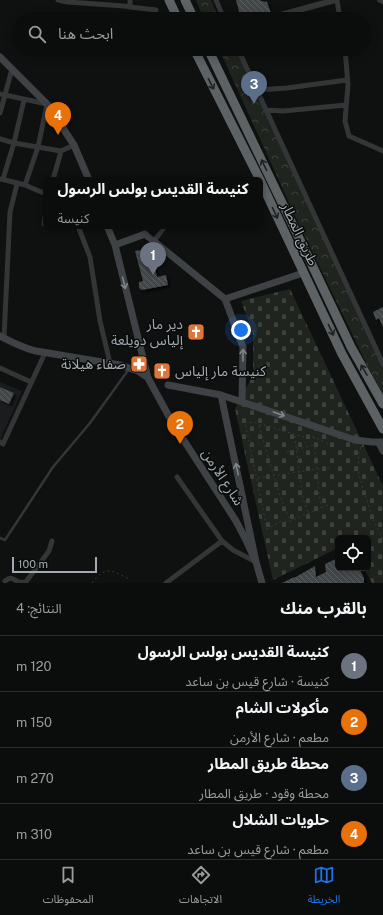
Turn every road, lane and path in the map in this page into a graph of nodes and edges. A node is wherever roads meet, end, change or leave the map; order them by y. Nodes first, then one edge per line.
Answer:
1 (58, 0) edge
2 (130, 0) edge
3 (169, 0) edge
4 (185, 0) edge
5 (216, 0) edge
6 (336, 0) edge
7 (380, 0) edge
8 (68, 1) edge
9 (383, 1) edge
10 (130, 8) junction
11 (156, 10) dead end
12 (175, 12) edge
13 (191, 12) edge
14 (221, 12) edge
15 (292, 12) edge
16 (339, 12) edge
17 (198, 56) edge
18 (211, 56) edge
19 (241, 56) edge
20 (345, 56) edge
21 (0, 57) edge
22 (12, 69) junction
23 (347, 80) junction
24 (257, 90) junction
25 (2, 95) edge
26 (24, 100) junction
27 (47, 104) junction
28 (346, 105) junction
29 (266, 110) junction
30 (0, 113) edge
31 (0, 139) edge
32 (14, 143) junction
33 (74, 145) junction
34 (38, 147) junction
35 (61, 151) junction
36 (383, 151) edge
37 (54, 177) edge
38 (88, 177) edge
39 (258, 177) edge
40 (2, 179) edge
41 (17, 184) junction
42 (25, 185) junction
43 (263, 186) edge
44 (43, 193) edge
45 (79, 229) edge
46 (108, 229) edge
47 (163, 229) edge
48 (154, 241) junction
49 (115, 245) junction
50 (303, 273) junction
51 (225, 299) junction
52 (2, 337) edge
53 (45, 353) junction
54 (382, 360) edge
55 (110, 363) junction
56 (0, 368) edge
57 (129, 368) junction
58 (148, 378) junction
59 (31, 382) junction
60 (168, 385) dead end
61 (221, 395) junction
62 (242, 402) junction
63 (383, 404) edge
64 (259, 425) junction
65 (383, 429) edge
66 (295, 435) junction
67 (314, 437) junction
68 (0, 442) edge
69 (363, 442) junction
70 (381, 442) edge
71 (315, 445) junction
72 (334, 445) dead end
73 (296, 449) junction
74 (383, 451) edge
75 (288, 452) dead end
76 (332, 467) dead end
77 (318, 469) junction
78 (299, 472) junction
79 (274, 476) junction
80 (177, 477) dead end
81 (257, 478) junction
82 (328, 506) dead end
83 (322, 508) junction
84 (308, 514) junction
85 (247, 517) junction
86 (236, 521) junction
87 (290, 521) junction
88 (0, 538) edge
89 (383, 539) edge
90 (52, 541) dead end
91 (222, 541) junction
92 (256, 562) junction
93 (129, 579) dead end
94 (3, 580) edge
95 (92, 583) edge
96 (166, 583) edge
97 (262, 583) edge

1 - 8 street
2 - 10 street
3 - 12 highway
4 - 13 highway
5 - 14 street
6 - 15 street
6 - 16 street
7 - 9 street
8 - 10 street
10 - 11 street
17 -> 39 highway, طريق المطار
63 -> 18 highway, طريق المطار
19 - 24 street
20 - 23 street
21 - 22 main road
22 - 25 street
22 - 27 main road
23 - 24 street
23 - 28 street
24 - 29 street
25 - 26 street
25 - 30 street
26 - 27 street
26 - 32 street
27 - 33 main road
27 - 34 street
28 - 29 street
28 - 36 street
29 - 54 street
31 - 32 street
32 - 34 street
32 - 40 street
33 - 35 street
33 - 38 main road
34 - 35 street
34 - 42 street
35 - 37 street
40 - 41 street
41 - 42 street
41 - 52 street
42 - 44 street
43 -> 50 highway, طريق المطار
45 - 55 street
46 - 49 main road, شارع الأرمن
47 - 48 street
48 - 49 main road
48 - 51 main road
49 -> 58 main road, شارع الأرمن
50 - 51 main road
50 -> 65 highway, طريق المطار
62 -> 51 main road
52 - 53 main road
53 - 55 main road
53 - 59 street
55 - 57 main road
56 - 59 street
57 - 58 main road
57 - 88 lane
58 - 86 main road, شارع الأرمن
59 - 68 street
60 - 61 main road
61 - 62 main road
85 -> 61 main road
62 -> 69 main road
64 - 66 path
64 - 79 path
64 - 81 path
66 - 67 path
66 - 73 path
67 - 71 path
67 - 72 path
69 - 70 main road
69 - 89 path
70 - 74 main road
71 - 73 path
71 - 77 path
73 - 75 path
73 - 78 path
76 - 77 path
77 - 78 path
77 - 83 path
78 - 79 path
78 - 84 path
79 - 81 path
79 - 87 path
80 - 91 street
81 - 87 path
82 - 83 path
83 - 84 path
84 - 87 path
85 - 86 main road
85 - 92 main road
86 - 92 main road, شارع الأرمن
90 - 94 street
91 - 92 street
91 - 96 street
92 - 97 main road, شارع الأرمن
93 - 95 path

